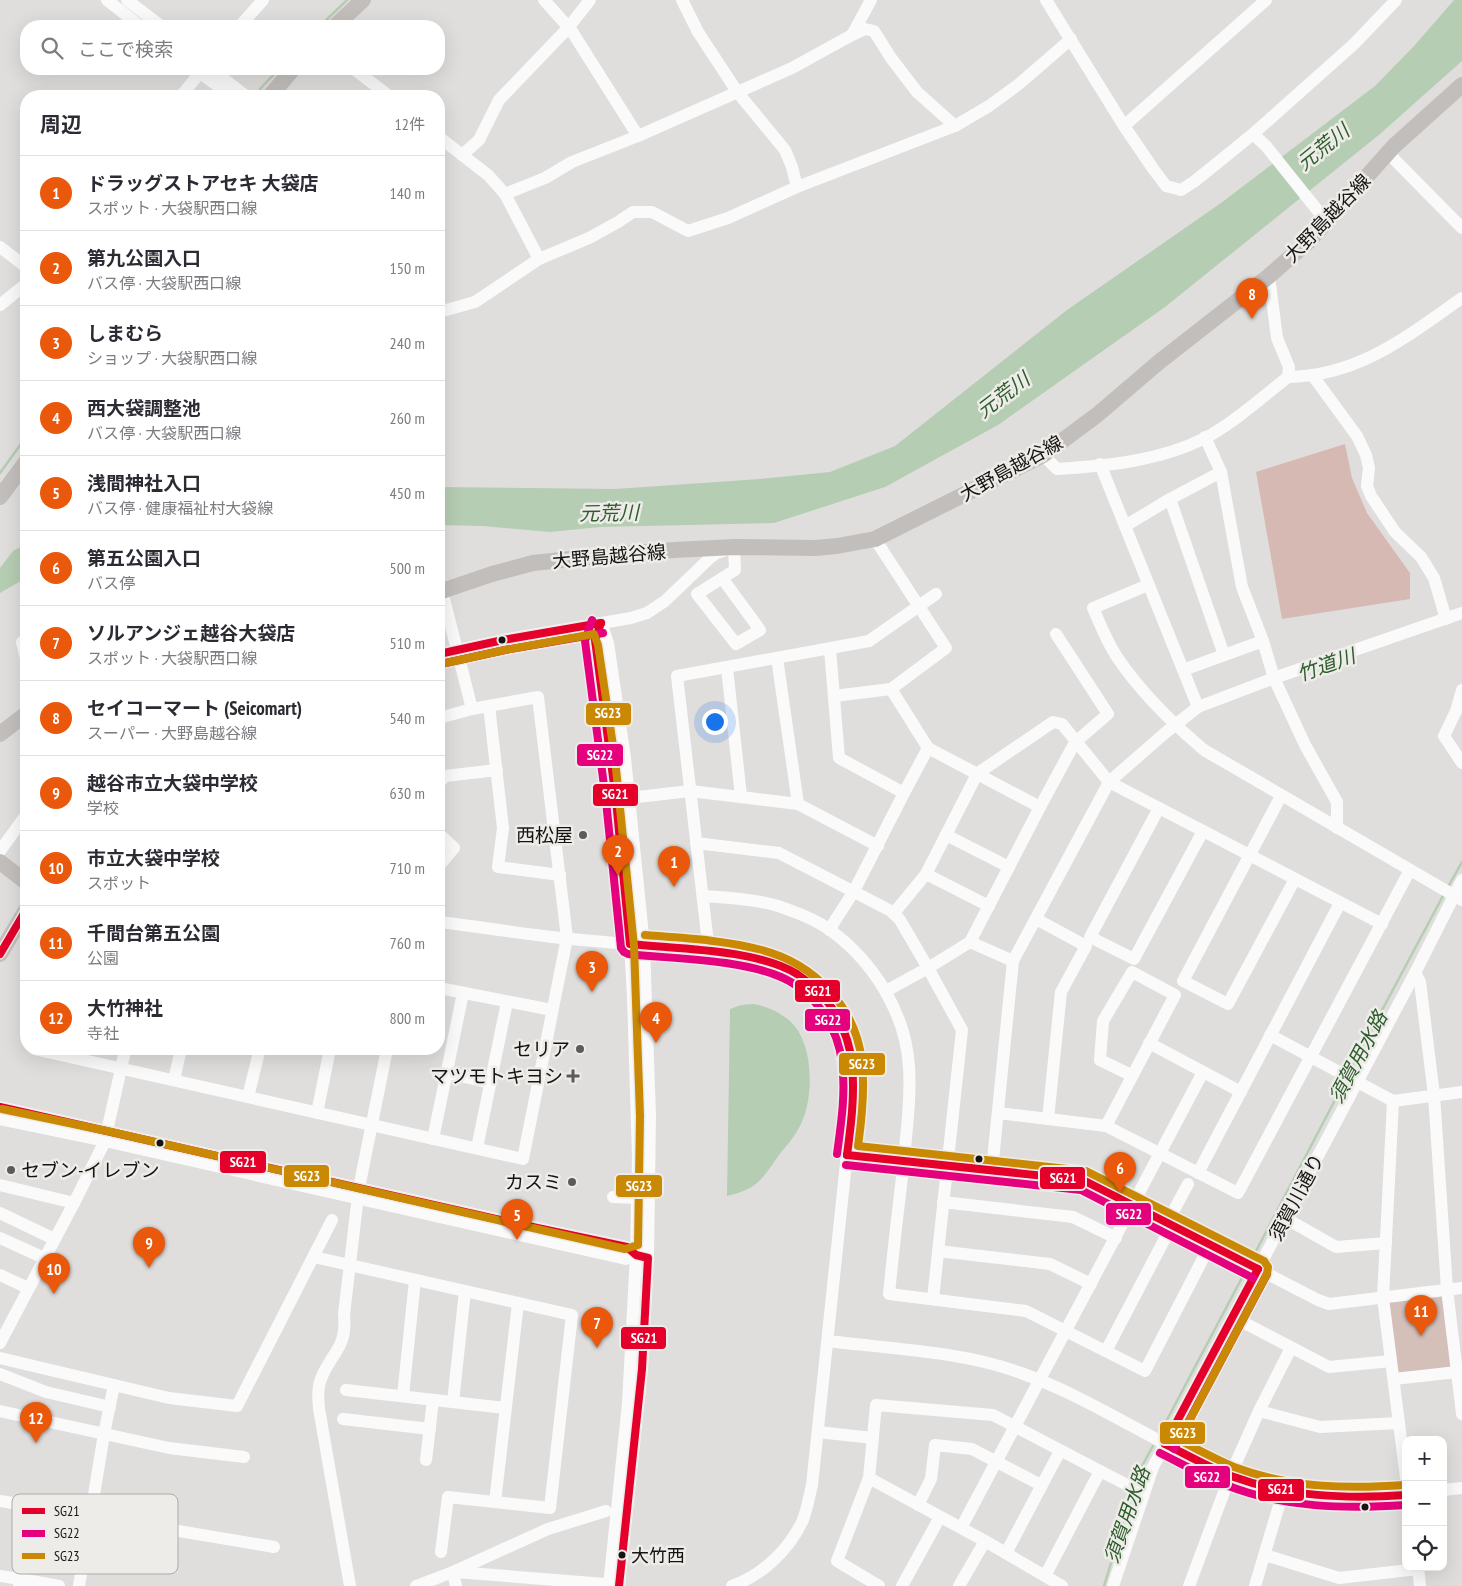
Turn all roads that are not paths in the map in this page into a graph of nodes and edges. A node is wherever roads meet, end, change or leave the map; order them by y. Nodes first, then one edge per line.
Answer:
1 (106, 0) edge
2 (127, 0) edge
3 (263, 0) edge
4 (362, 0) edge
5 (544, 0) edge
6 (590, 0) edge
7 (682, 0) edge
8 (872, 0) edge
9 (1046, 0) edge
10 (1266, 0) edge
11 (1396, 0) edge
12 (132, 20) edge
13 (153, 20) edge
14 (245, 20) edge
15 (341, 20) edge
16 (568, 28) junction
17 (852, 35) junction
18 (1071, 39) junction
19 (198, 75) edge
20 (208, 75) edge
21 (210, 75) edge
22 (288, 75) edge
23 (362, 75) edge
24 (1462, 85) edge
25 (187, 90) edge
26 (224, 90) edge
27 (236, 90) edge
28 (275, 90) edge
29 (381, 90) edge
30 (738, 93) junction
31 (956, 126) junction
32 (1124, 126) junction
33 (1254, 134) junction
34 (638, 136) junction
35 (445, 141) edge
36 (1388, 153) junction
37 (462, 155) junction
38 (797, 187) junction
39 (505, 194) junction
40 (1326, 221) junction
41 (1462, 228) edge
42 (0, 247) edge
43 (539, 259) junction
44 (20, 262) edge
45 (1269, 276) junction
46 (20, 289) edge
47 (1462, 298) edge
48 (0, 305) edge
49 (445, 310) edge
50 (1313, 376) junction
51 (1288, 377) junction
52 (1206, 437) junction
53 (1043, 454) junction
54 (1100, 464) junction
55 (20, 470) edge
56 (1221, 472) junction
57 (0, 497) edge
58 (1170, 499) junction
59 (1125, 526) junction
60 (875, 539) junction
61 (734, 547) junction
62 (722, 578) junction
63 (1148, 585) junction
64 (445, 590) edge
65 (936, 594) dead end
66 (920, 606) junction
67 (445, 609) edge
68 (1462, 613) edge
69 (1446, 619) junction
70 (601, 623) junction
71 (1056, 634) dead end
72 (1263, 641) junction
73 (830, 649) junction
74 (457, 650) junction
75 (445, 653) edge
76 (1224, 655) junction
77 (777, 658) junction
78 (727, 668) junction
79 (1183, 670) junction
80 (1274, 678) junction
81 (891, 689) junction
82 (1462, 690) edge
83 (834, 696) junction
84 (489, 706) junction
85 (1198, 707) junction
86 (472, 709) junction
87 (445, 716) edge
88 (20, 719) edge
89 (1174, 725) junction
90 (0, 734) edge
91 (1076, 742) junction
92 (928, 748) junction
93 (1462, 764) edge
94 (497, 770) junction
95 (978, 774) junction
96 (445, 776) edge
97 (1109, 782) junction
98 (690, 791) junction
99 (904, 793) junction
100 (742, 796) junction
101 (1281, 796) junction
102 (630, 798) junction
103 (798, 804) junction
104 (1040, 807) junction
105 (1159, 808) junction
106 (20, 823) edge
107 (1337, 828) junction
108 (1203, 831) junction
109 (946, 835) junction
110 (445, 840) edge
111 (696, 843) junction
112 (878, 846) junction
113 (0, 851) edge
114 (1249, 854) junction
115 (445, 859) edge
116 (0, 862) edge
117 (1010, 867) junction
118 (1410, 870) junction
119 (926, 874) junction
120 (560, 875) junction
121 (20, 877) edge
122 (1295, 879) junction
123 (1462, 880) edge
124 (854, 891) junction
125 (703, 896) junction
126 (1458, 898) edge
127 (1340, 903) junction
128 (989, 906) junction
129 (894, 913) junction
130 (1036, 919) junction
131 (20, 920) edge
132 (445, 923) edge
133 (1382, 924) junction
134 (829, 930) junction
135 (567, 938) junction
136 (970, 942) junction
137 (630, 944) junction
138 (644, 946) junction
139 (709, 952) junction
140 (0, 954) edge
141 (1013, 961) junction
142 (928, 968) junction
143 (1415, 973) junction
144 (445, 989) edge
145 (886, 991) junction
146 (463, 993) junction
147 (507, 1002) junction
148 (552, 1010) junction
149 (1270, 1035) junction
150 (1149, 1043) junction
151 (81, 1055) edge
152 (124, 1055) edge
153 (180, 1055) edge
154 (257, 1055) edge
155 (329, 1055) edge
156 (386, 1055) edge
157 (1310, 1057) junction
158 (122, 1069) junction
159 (1203, 1072) junction
160 (447, 1073) junction
161 (1131, 1075) junction
162 (174, 1080) junction
163 (1357, 1082) junction
164 (491, 1083) junction
165 (1241, 1092) junction
166 (1462, 1092) edge
167 (1434, 1095) junction
168 (248, 1097) junction
169 (1393, 1101) junction
170 (0, 1107) edge
171 (317, 1113) junction
172 (998, 1114) junction
173 (0, 1119) edge
174 (1048, 1119) junction
175 (371, 1125) junction
176 (1106, 1126) junction
177 (106, 1136) junction
178 (433, 1139) junction
179 (477, 1148) junction
180 (1160, 1154) junction
181 (847, 1155) junction
182 (904, 1161) junction
183 (947, 1166) junction
184 (992, 1170) junction
185 (1198, 1173) junction
186 (1188, 1184) dead end
187 (0, 1185) edge
188 (358, 1193) junction
189 (612, 1197) dead end
190 (637, 1198) junction
191 (943, 1202) junction
192 (74, 1203) junction
193 (1133, 1205) junction
194 (0, 1213) edge
195 (1285, 1218) junction
196 (332, 1220) dead end
197 (1170, 1224) junction
198 (0, 1238) edge
199 (1116, 1238) junction
200 (54, 1239) junction
201 (1386, 1243) junction
202 (1210, 1245) junction
203 (938, 1251) junction
204 (642, 1256) junction
205 (314, 1257) junction
206 (44, 1258) junction
207 (349, 1265) junction
208 (1258, 1269) junction
209 (0, 1274) edge
210 (415, 1280) junction
211 (1091, 1284) junction
212 (28, 1288) junction
213 (1462, 1288) edge
214 (1447, 1289) junction
215 (465, 1291) junction
216 (1384, 1298) junction
217 (933, 1299) junction
218 (518, 1303) junction
219 (1233, 1317) junction
220 (1066, 1330) junction
221 (828, 1342) junction
222 (0, 1343) edge
223 (1291, 1348) junction
224 (1106, 1350) junction
225 (0, 1358) edge
226 (1391, 1361) junction
227 (1457, 1372) junction
228 (0, 1374) edge
229 (1394, 1379) junction
230 (1040, 1380) junction
231 (114, 1386) junction
232 (346, 1390) dead end
233 (402, 1396) junction
234 (433, 1400) junction
235 (453, 1402) junction
236 (110, 1407) junction
237 (505, 1408) junction
238 (0, 1411) edge
239 (1259, 1411) junction
240 (1462, 1414) edge
241 (343, 1419) dead end
242 (1399, 1423) junction
243 (1016, 1427) junction
244 (430, 1429) junction
245 (818, 1432) junction
246 (104, 1434) junction
247 (873, 1438) junction
248 (1165, 1444) junction
249 (1402, 1447) edge
250 (1060, 1451) junction
251 (244, 1457) dead end
252 (426, 1460) dead end
253 (997, 1462) junction
254 (1100, 1471) junction
255 (1230, 1476) junction
256 (869, 1478) junction
257 (1041, 1485) junction
258 (1462, 1488) edge
259 (1447, 1490) edge
260 (1283, 1492) junction
261 (1144, 1493) junction
262 (94, 1494) edge
263 (1402, 1495) edge
264 (495, 1502) junction
265 (918, 1505) junction
266 (606, 1511) dead end
267 (940, 1517) junction
268 (961, 1528) junction
269 (178, 1531) edge
270 (985, 1541) junction
271 (274, 1547) dead end
272 (441, 1552) dead end
273 (1006, 1553) junction
274 (1265, 1554) junction
275 (1402, 1570) edge
276 (1418, 1571) edge
277 (453, 1572) junction
278 (0, 1576) edge
279 (1046, 1576) junction
280 (753, 1582) edge
281 (19, 1583) edge
282 (59, 1586) edge
283 (350, 1586) edge
284 (416, 1586) edge
285 (456, 1586) edge
286 (609, 1586) edge
287 (619, 1586) edge
288 (624, 1586) edge
289 (732, 1586) edge
290 (879, 1586) edge
291 (902, 1586) edge
292 (959, 1586) edge
293 (1062, 1586) edge
294 (1113, 1586) edge
295 (1189, 1586) edge
296 (1255, 1586) edge
297 (1420, 1586) edge

1 - 12 street
2 - 13 street
3 - 14 street
4 - 15 main road
5 - 16 street
6 - 16 street
7 - 30 street
8 - 17 street
9 - 18 street
10 - 32 street
11 - 33 street
16 - 34 street
16 - 37 street
17 - 30 street
17 - 31 street
18 - 31 street
18 - 32 street
19 - 25 street
20 - 26 street
21 - 27 street
22 - 28 main road
23 - 29 street
24 - 36 main road, 大野島越谷線
30 - 34 street
30 - 38 street
31 - 38 street
32 - 33 street
33 - 40 street
34 - 39 street
35 - 37 street
36 - 40 main road, 大野島越谷線
36 - 41 street
37 - 39 street
38 - 43 street
39 - 43 street
40 - 45 main road, 大野島越谷線
42 - 44 street
43 - 49 street
45 - 51 street
45 - 53 main road, 大野島越谷線
46 - 48 street
47 - 50 street
50 - 51 street
50 - 69 street
51 - 52 street
52 - 54 street
52 - 56 street
53 - 54 street
53 - 60 main road, 大野島越谷線
54 - 59 street
55 - 57 main road
56 - 58 street
56 - 72 street
58 - 59 street
58 - 76 street
59 - 63 street
60 - 61 main road, 大野島越谷線
60 - 66 street
61 - 62 street
61 - 64 main road, 大野島越谷線
61 - 70 street
62 - 62 street
63 - 79 street
63 - 89 street
65 - 66 street
66 - 73 street
66 - 81 street
67 - 74 street
68 - 69 street
69 - 80 street
70 - 74 street
70 - 102 street
70 - 137 street
71 - 91 street
72 - 76 street
72 - 80 street
73 - 77 street
73 - 83 street
74 - 75 street
74 - 86 street
76 - 79 street
77 - 78 street
77 - 103 street
78 - 98 street
78 - 100 street
79 - 85 street
80 - 85 street
80 - 107 street
81 - 83 street
81 - 92 street
82 - 93 street
83 - 99 street
84 - 86 street
84 - 94 street
84 - 120 street
85 - 89 street
86 - 87 street
88 - 90 main road
89 - 97 street
89 - 101 street
91 - 95 street
91 - 97 street
91 - 104 street
92 - 95 street
92 - 99 street
94 - 96 street
94 - 120 street
95 - 104 street
95 - 109 street
97 - 105 street
97 - 130 street
98 - 100 street
98 - 102 street
98 - 111 street
99 - 112 street
100 - 103 street
101 - 107 street
101 - 114 street
102 - 138 street
103 - 112 street
104 - 117 street
105 - 108 street
105 - 108 street
106 - 113 street
107 - 118 street
108 - 114 street
109 - 117 street
109 - 119 street
110 - 115 street
111 - 124 street
111 - 125 street
112 - 124 street
114 - 122 street
114 - 122 street
116 - 121 main road
117 - 128 street
118 - 126 street
118 - 133 street
119 - 128 street
119 - 129 street
120 - 135 street
122 - 127 street
123 - 126 street, 須賀川通り
124 - 129 street
124 - 134 street
125 - 134 street
125 - 139 street
126 - 143 street, 須賀川通り
127 - 133 street
127 - 149 street
128 - 136 street
129 - 142 street
130 - 141 street
130 - 174 street
131 - 140 main road
132 - 135 street
133 - 157 street
134 - 145 street
135 - 137 street
135 - 148 street
136 - 141 street
136 - 142 street
137 - 138 street
137 - 190 street
138 - 139 street
138 - 204 street
139 - 181 street
141 - 172 street
142 - 145 street
142 - 183 street
143 - 163 street, 須賀川通り
143 - 167 street
144 - 146 street
145 - 182 street
146 - 147 street
146 - 160 street
147 - 148 street
147 - 164 street
148 - 179 street
149 - 157 street
149 - 165 street
150 - 159 street
150 - 161 street
150 - 161 street
151 - 158 street
152 - 158 street
153 - 162 street
154 - 168 street
155 - 171 street
156 - 175 street
157 - 163 street
157 - 185 street
158 - 162 street
158 - 177 street
159 - 165 street
159 - 180 street
160 - 164 street
160 - 178 street
161 - 176 street
162 - 168 street
163 - 169 street
163 - 195 street, 須賀川通り
164 - 179 street
165 - 185 street
166 - 167 street
167 - 169 street
167 - 214 street
168 - 171 street
169 - 201 street
170 - 177 street
171 - 175 street
172 - 174 street
172 - 184 street
173 - 177 street
174 - 176 street
175 - 178 street
175 - 188 street
176 - 180 street
177 - 188 street
177 - 192 street
178 - 179 street
180 - 185 street
180 - 193 street
181 - 182 street
181 - 221 street
182 - 183 street
182 - 217 street
183 - 184 street
183 - 191 street
184 - 193 street
186 - 197 street
187 - 192 street
188 - 204 street
188 - 207 street
189 - 190 street
190 - 204 street
191 - 199 street
191 - 203 street
192 - 200 street
193 - 197 street
193 - 199 street
194 - 200 street
195 - 201 street
195 - 208 street, 須賀川通り
196 - 205 street
197 - 202 street
197 - 224 street
198 - 206 street
199 - 211 street
200 - 206 street
201 - 216 street
202 - 208 street
202 - 224 street
203 - 211 street
203 - 217 street
204 - 286 street
204 - 287 street
205 - 207 street
205 - 231 street
206 - 212 street
207 - 210 street
207 - 283 street
208 - 216 street
208 - 219 street, 須賀川通り
209 - 212 street
210 - 215 street
210 - 233 street
211 - 220 street
212 - 222 street
213 - 214 street
214 - 216 street
214 - 227 street
215 - 218 street
215 - 235 street
216 - 226 street
217 - 220 street
218 - 237 street
218 - 264 street
219 - 223 street
219 - 248 street, 須賀川通り
220 - 224 street
220 - 230 street
221 - 230 street
221 - 245 street
223 - 226 street
223 - 239 street
225 - 231 street
226 - 229 street
227 - 229 street
227 - 240 street
228 - 236 street
229 - 242 street
230 - 243 street
230 - 248 street
231 - 236 street
232 - 233 street
233 - 234 street
234 - 235 street
234 - 244 street
235 - 237 street
236 - 246 street
237 - 264 street
238 - 246 street
239 - 242 street
239 - 255 street
241 - 244 street
242 - 249 street
243 - 247 street
243 - 250 street
243 - 253 street
244 - 252 street
245 - 247 street
245 - 280 street
246 - 251 street
246 - 262 street
247 - 256 street
248 - 255 street
248 - 261 street, 須賀川通り
250 - 254 street
250 - 257 street
253 - 257 street
253 - 265 street
253 - 268 street
254 - 261 street
254 - 279 street
255 - 260 street
255 - 295 street
256 - 265 street
256 - 290 street
257 - 273 street
258 - 259 street
260 - 263 street
260 - 274 street
261 - 294 street, 須賀川通り
264 - 272 street
265 - 267 street
266 - 277 street
267 - 268 street
267 - 291 street
268 - 270 street
269 - 271 street
270 - 273 street
270 - 292 street
273 - 279 street
274 - 275 street
274 - 296 street
276 - 297 street
277 - 284 street
277 - 285 street
277 - 286 street
278 - 281 street
279 - 293 street
280 - 289 street
281 - 282 street
286 - 287 street
287 - 288 street

